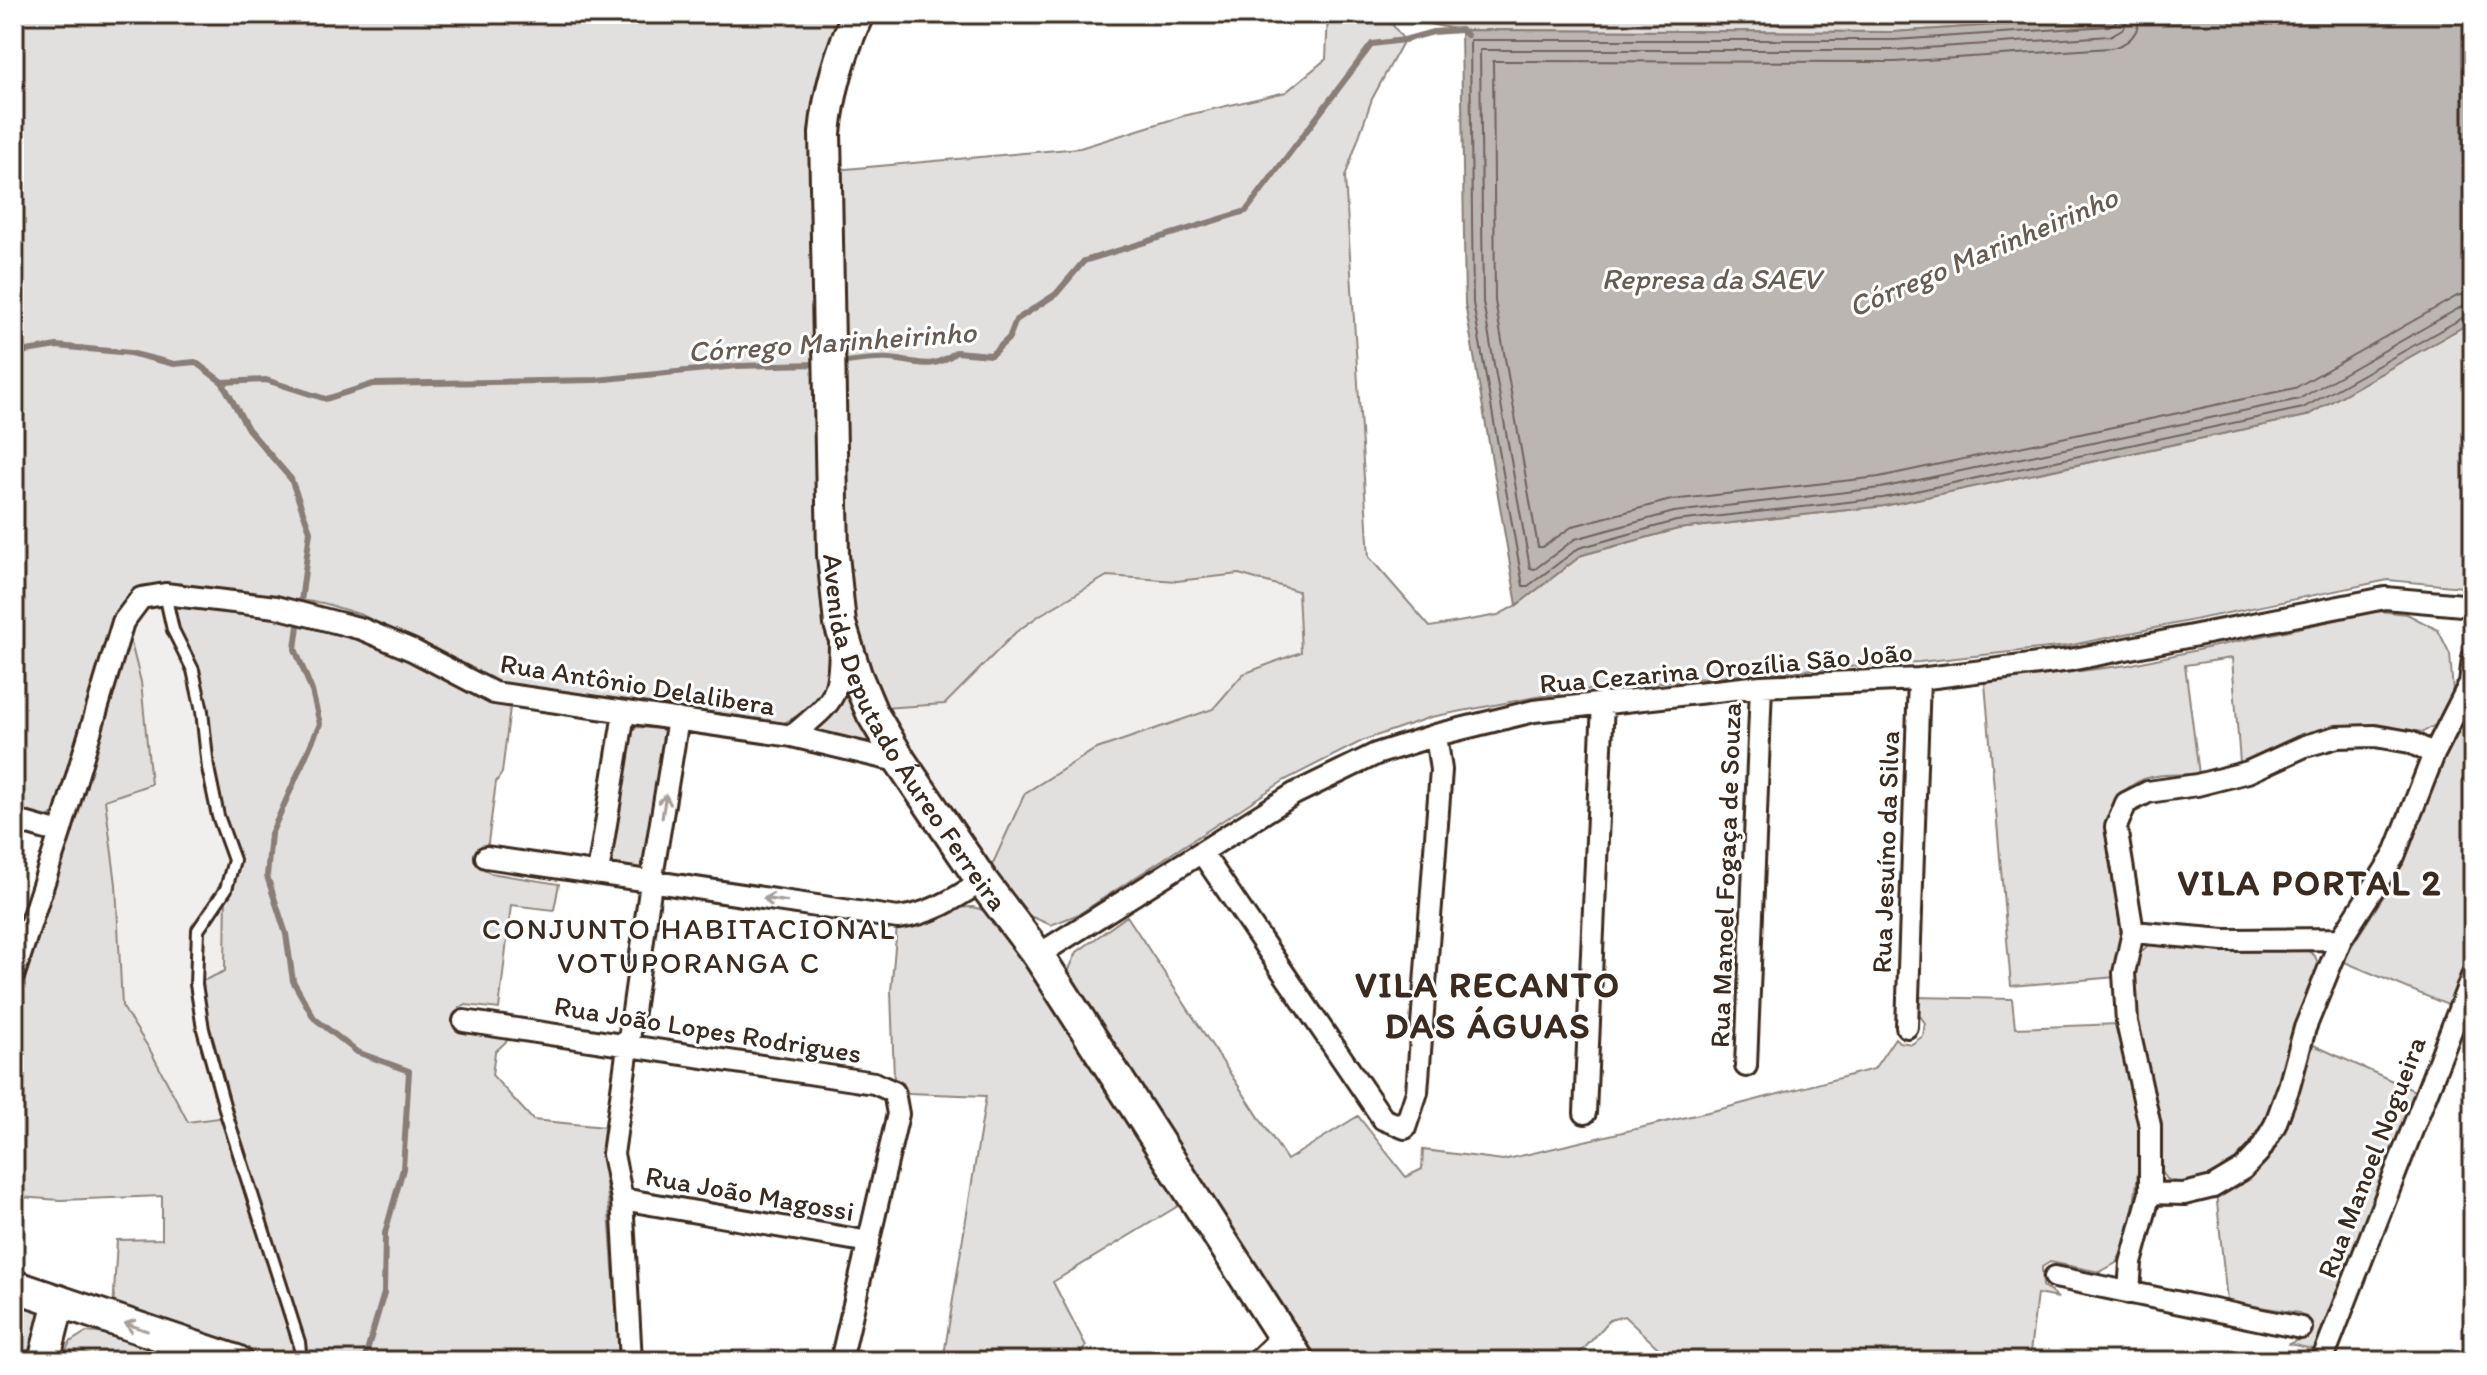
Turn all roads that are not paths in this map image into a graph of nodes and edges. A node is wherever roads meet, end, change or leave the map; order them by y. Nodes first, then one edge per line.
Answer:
1 (858, 14) edge
2 (165, 594) junction
3 (2473, 606) edge
4 (840, 624) junction
5 (2473, 658) edge
6 (1919, 679) junction
7 (1761, 686) junction
8 (1603, 702) junction
9 (624, 713) junction
10 (678, 719) junction
11 (1436, 735) junction
12 (792, 736) junction
13 (2434, 754) junction
14 (901, 762) junction
15 (14, 820) edge
16 (60, 833) junction
17 (1202, 853) junction
18 (486, 857) dead end
19 (598, 873) junction
20 (982, 881) junction
21 (651, 883) junction
22 (2133, 932) junction
23 (2341, 939) junction
24 (1038, 955) junction
25 (14, 974) edge
26 (2472, 978) edge
27 (464, 1021) dead end
28 (1907, 1027) dead end
29 (627, 1044) junction
30 (1746, 1066) dead end
31 (1585, 1113) dead end
32 (2150, 1193) junction
33 (622, 1199) junction
34 (869, 1242) junction
35 (2055, 1277) dead end
36 (14, 1286) edge
37 (2129, 1293) junction
38 (59, 1301) junction
39 (2301, 1328) dead end
40 (1290, 1349) edge
41 (44, 1361) edge
42 (237, 1361) edge
43 (301, 1361) edge
44 (631, 1361) edge
45 (841, 1361) edge
46 (1257, 1361) edge
47 (2322, 1361) edge

1 - 4 main road, Avenida Deputado Áureo Ferreira
2 - 9 street, Rua Antônio Delalibera
2 - 16 street, Rua Antônio Delalibera
2 - 43 lane
3 - 6 street, Rua Cezarina Orozília São João
4 - 12 street
4 - 14 main road, Avenida Deputado Áureo Ferreira
5 - 13 street
6 - 7 street, Rua Cezarina Orozília São João
6 - 28 street, Rua Jesuíno da Silva
7 - 8 street, Rua Cezarina Orozília São João
7 - 30 street, Rua Manoel Fogaça de Souza
8 - 11 street, Rua Cezarina Orozília São João
8 - 31 street
9 - 10 street, Rua Antônio Delalibera
9 - 19 street
10 - 12 street, Rua Antônio Delalibera
21 -> 10 street
11 - 17 street, Rua Cezarina Orozília São João
11 - 17 street
12 - 14 street, Rua Antônio Delalibera
13 - 22 street
13 - 23 street
14 - 20 main road, Avenida Deputado Áureo Ferreira
15 - 16 street
16 - 25 street
17 - 24 street, Rua Cezarina Orozília São João
18 - 19 street
19 - 21 street
20 -> 21 street
20 - 24 main road, Avenida Deputado Áureo Ferreira
21 - 29 street
22 - 23 street
22 - 32 street
23 - 32 street
24 - 40 main road, Avenida Deputado Áureo Ferreira
26 - 47 street, Rua Manoel Nogueira
27 - 29 street, Rua João Lopes Rodrigues
29 - 33 street
29 - 34 street, Rua João Lopes Rodrigues
32 - 37 street
33 - 34 street, Rua João Magossi
33 - 44 street
34 - 45 street
35 - 37 street
36 - 38 main road
37 - 39 street
38 - 41 main road
42 -> 38 main road
40 - 46 street

